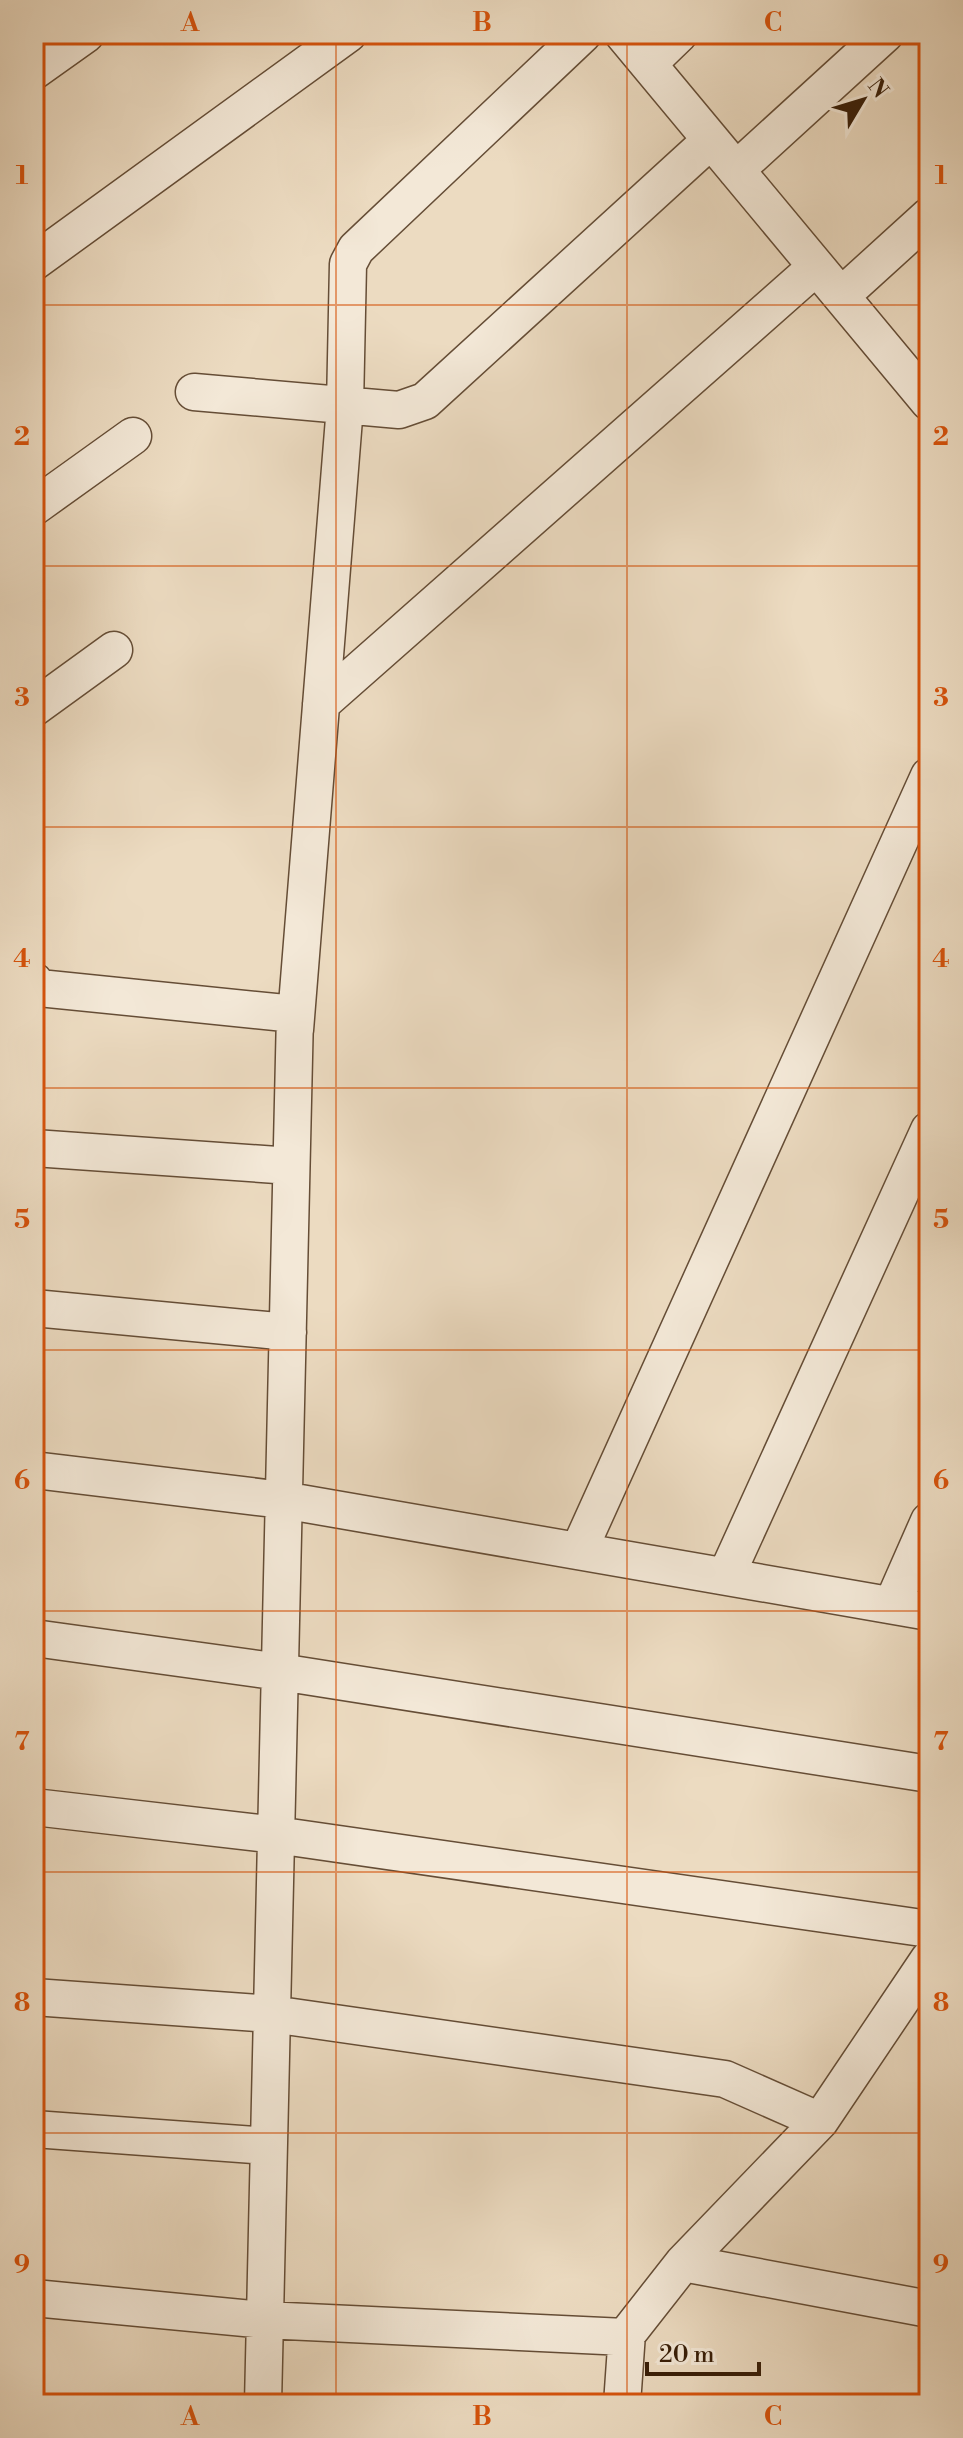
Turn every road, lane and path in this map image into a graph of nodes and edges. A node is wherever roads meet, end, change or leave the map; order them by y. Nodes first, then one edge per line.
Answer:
1 (86, 34) edge
2 (348, 34) edge
3 (583, 34) edge
4 (623, 34) edge
5 (679, 34) edge
6 (885, 34) edge
7 (648, 64) junction
8 (34, 71) edge
9 (711, 140) junction
10 (736, 170) junction
11 (929, 216) edge
12 (34, 262) edge
13 (816, 267) junction
14 (841, 296) junction
15 (194, 392) dead end
16 (929, 402) edge
17 (345, 406) junction
18 (133, 436) dead end
19 (34, 507) edge
20 (114, 650) dead end
21 (321, 704) junction
22 (34, 708) edge
23 (929, 776) edge
24 (34, 981) edge
25 (295, 1030) junction
26 (929, 1130) edge
27 (34, 1148) edge
28 (291, 1166) junction
29 (34, 1308) edge
30 (288, 1332) junction
31 (34, 1470) edge
32 (283, 1500) junction
33 (929, 1521) edge
34 (579, 1550) junction
35 (726, 1576) junction
36 (892, 1605) junction
37 (929, 1612) edge
38 (34, 1638) edge
39 (280, 1672) junction
40 (929, 1774) edge
41 (34, 1807) edge
42 (276, 1835) junction
43 (929, 1929) edge
44 (929, 1959) edge
45 (34, 1997) edge
46 (272, 2014) junction
47 (820, 2121) junction
48 (34, 2129) edge
49 (268, 2146) junction
50 (683, 2263) junction
51 (34, 2298) edge
52 (929, 2309) edge
53 (264, 2320) junction
54 (627, 2333) junction
55 (263, 2404) edge
56 (622, 2404) edge

1 - 8 street
2 - 12 street
3 - 17 street
4 - 7 street
5 - 7 street
6 - 10 street
7 - 9 street
9 - 10 street
9 - 17 street
10 - 13 street
11 - 14 street
13 - 14 street
13 - 21 street
14 - 16 street
15 - 17 street
17 - 21 street
18 - 19 street
20 - 22 street
21 - 25 street
23 - 34 street
24 - 25 street
25 - 28 street
26 - 35 street
27 - 28 street
28 - 30 street
29 - 30 street
30 - 32 street
31 - 32 street
32 - 34 street
32 - 39 street
33 - 36 street
34 - 35 street
35 - 36 street
36 - 37 street
38 - 39 street
39 - 40 street
39 - 42 street
41 - 42 street
42 - 43 street
42 - 46 street
44 - 47 street
45 - 46 street
46 - 47 street
46 - 49 street
47 - 50 street
48 - 49 street
49 - 53 street
50 - 52 street
50 - 54 street
51 - 53 street
53 - 54 street
53 - 55 street
54 - 56 street

